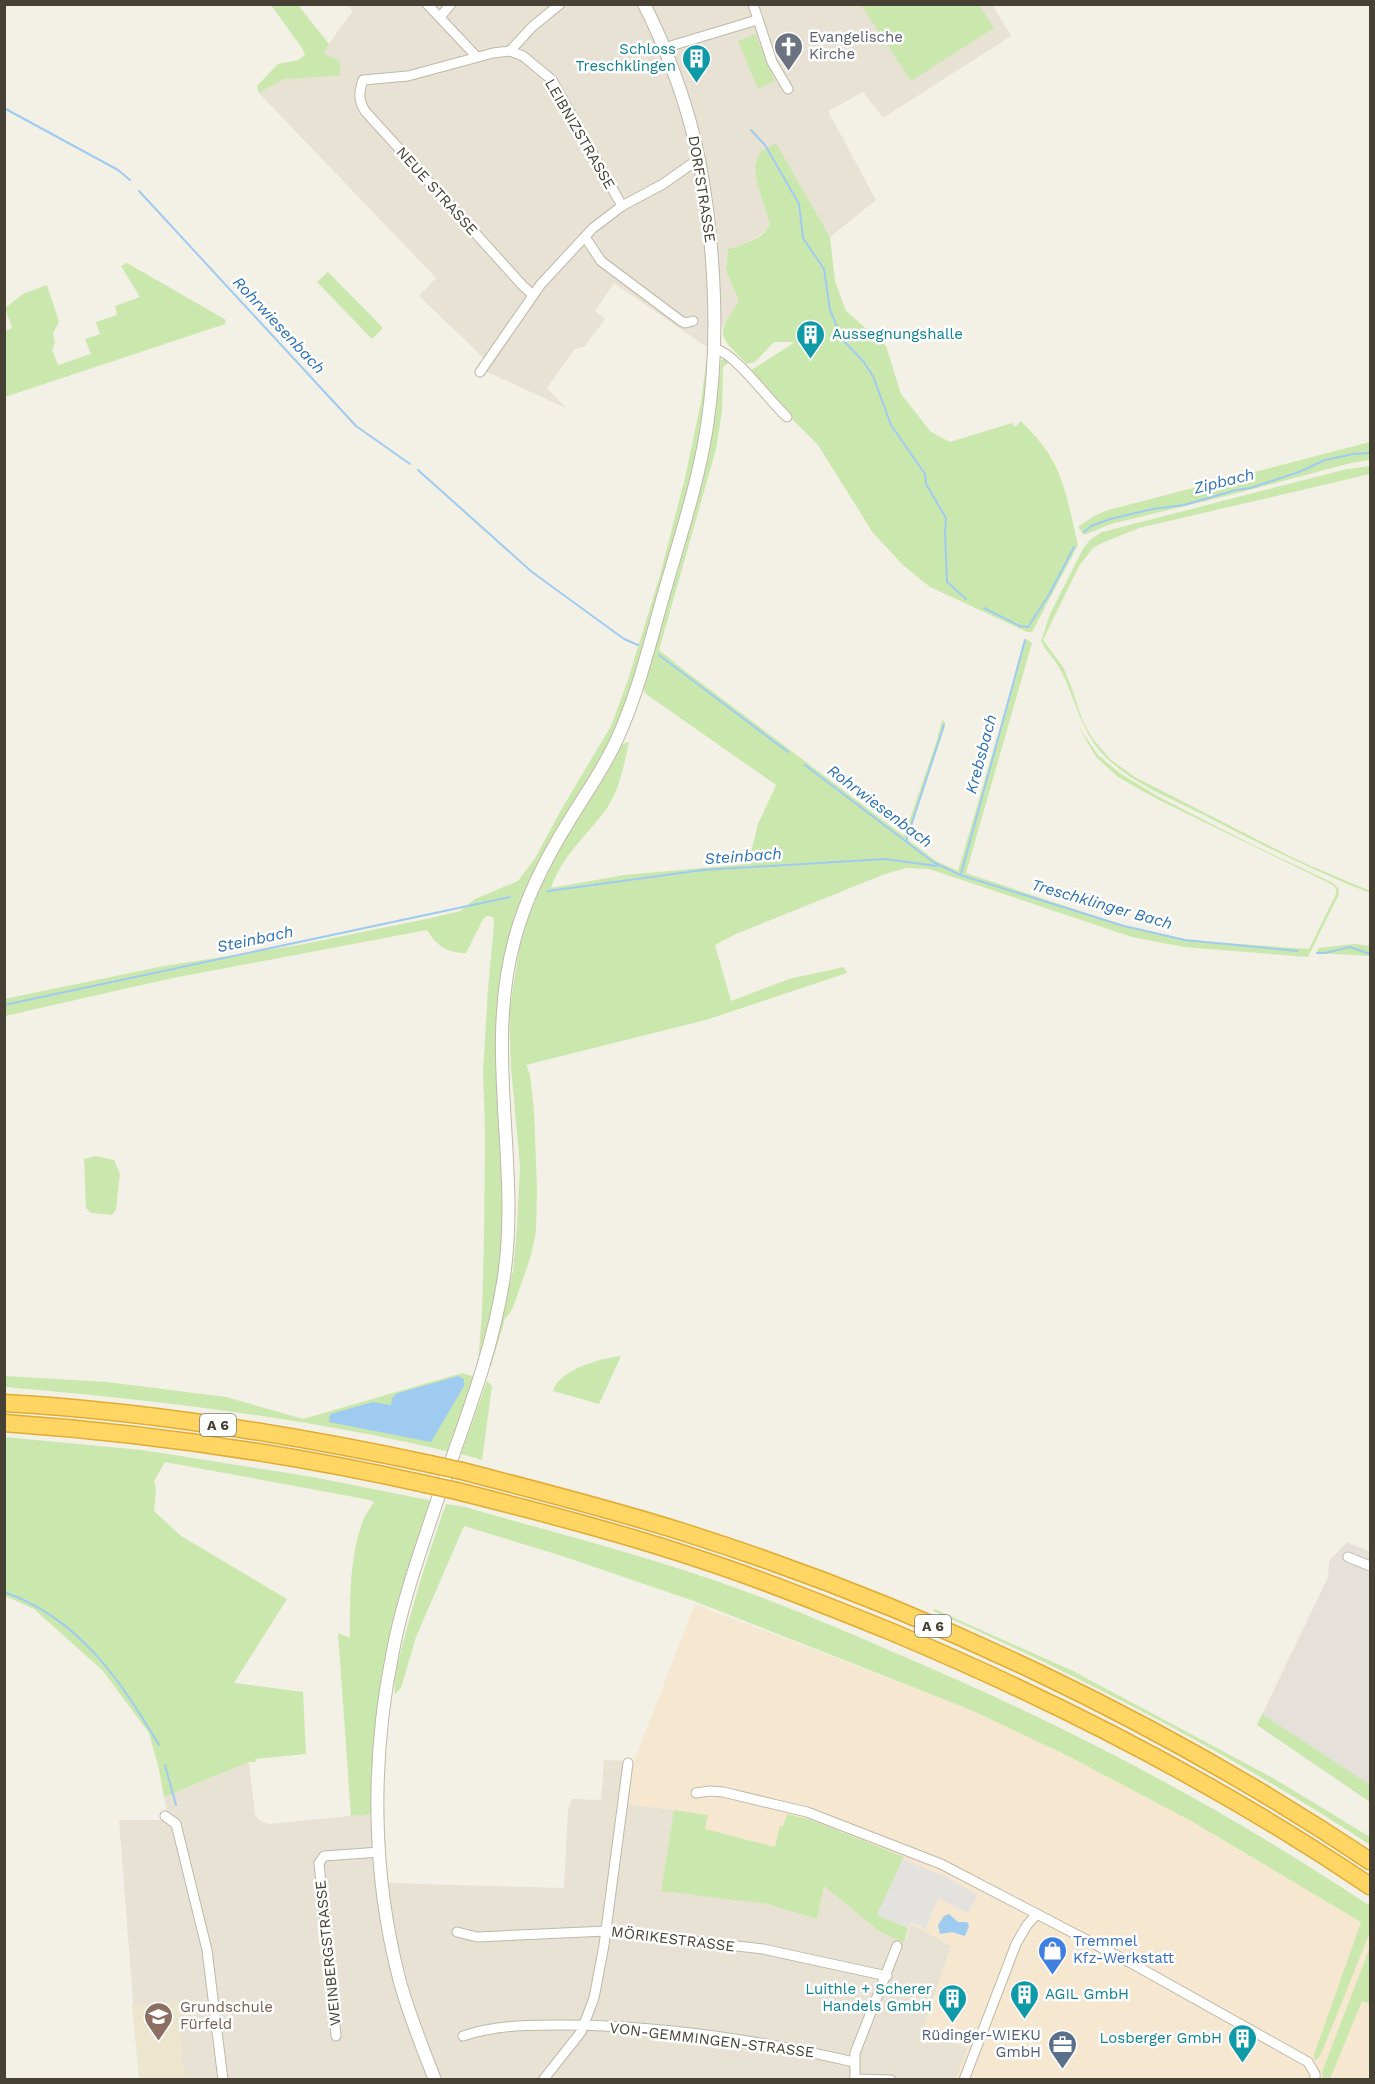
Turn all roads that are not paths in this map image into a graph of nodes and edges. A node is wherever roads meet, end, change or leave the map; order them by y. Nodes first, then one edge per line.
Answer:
1 (427, 4) edge
2 (451, 4) edge
3 (560, 4) edge
4 (644, 4) edge
5 (753, 4) edge
6 (440, 17) junction
7 (757, 20) junction
8 (664, 48) junction
9 (510, 51) junction
10 (477, 57) junction
11 (788, 89) dead end
12 (700, 158) junction
13 (622, 206) junction
14 (585, 237) junction
15 (533, 295) junction
16 (693, 321) dead end
17 (716, 349) junction
18 (480, 372) dead end
19 (787, 417) dead end
20 (4, 1403) edge
21 (4, 1423) edge
22 (1348, 1557) dead end
23 (1371, 1566) edge
24 (628, 1763) dead end
25 (696, 1793) dead end
26 (165, 1816) dead end
27 (380, 1852) junction
28 (1371, 1862) edge
29 (1371, 1887) edge
30 (1037, 1914) junction
31 (606, 1931) junction
32 (458, 1932) dead end
33 (897, 1946) dead end
34 (887, 1976) junction
35 (584, 2025) junction
36 (336, 2036) dead end
37 (463, 2036) dead end
38 (854, 2062) junction
39 (224, 2079) edge
40 (435, 2079) edge
41 (543, 2079) edge
42 (855, 2079) edge
43 (891, 2079) edge
44 (964, 2079) edge
45 (1315, 2079) edge

1 - 6 street
2 - 6 street
3 - 9 street
4 - 8 street, DORFSTRASSE
5 - 7 street
6 - 10 street
7 - 8 street
7 - 11 street
8 - 12 street, DORFSTRASSE
9 - 10 street
9 - 13 street, LEIBNIZSTRASSE
10 - 15 street, NEUE STRASSE
12 - 13 street
12 - 17 street, DORFSTRASSE
13 - 14 street
14 - 15 street
14 - 16 street
15 - 18 street
17 - 19 street
17 - 27 street, DORFSTRASSE
20 - 28 highway, A 6, bridge
21 - 29 highway, A 6, bridge
22 - 23 street
24 - 31 street
25 - 30 street
26 - 39 street
27 - 36 street, WEINBERGSTRASSE
27 - 40 street, DORFSTRASSE
30 - 44 street
30 - 45 street
31 - 32 street, MÖRIKESTRASSE
31 - 34 street, MÖRIKESTRASSE
31 - 35 street
33 - 34 street
34 - 38 street
35 - 37 street, VON-GEMMINGEN-STRASSE
35 - 38 street, VON-GEMMINGEN-STRASSE
35 - 41 street
38 - 42 street
42 - 43 street

